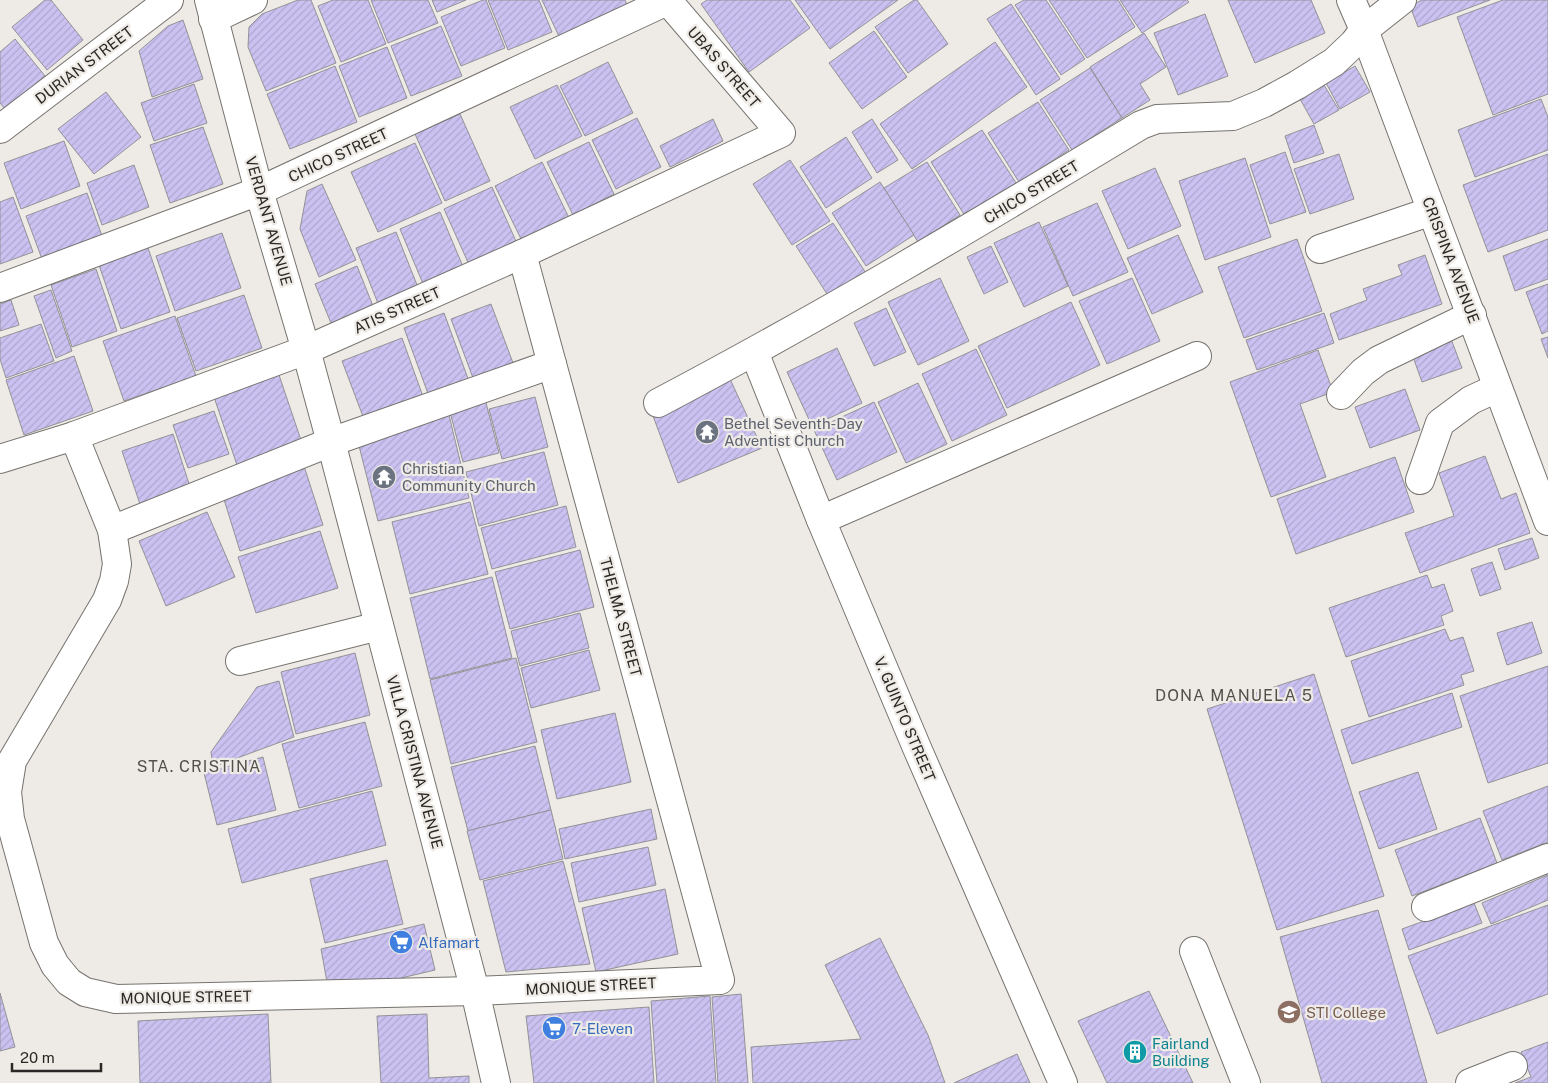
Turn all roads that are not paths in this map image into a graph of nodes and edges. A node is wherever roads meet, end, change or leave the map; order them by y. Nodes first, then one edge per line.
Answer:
1 (169, 0) edge
2 (253, 0) edge
3 (667, 0) edge
4 (1351, 0) edge
5 (1402, 0) edge
6 (211, 10) edge
7 (1364, 30) junction
8 (0, 129) edge
9 (780, 133) joint
10 (259, 191) junction
11 (1432, 211) junction
12 (1320, 248) dead end
13 (522, 254) junction
14 (0, 288) edge
15 (1472, 315) junction
16 (306, 350) junction
17 (754, 352) junction
18 (1196, 356) dead end
19 (552, 364) junction
20 (1498, 388) junction
21 (1341, 395) dead end
22 (658, 403) dead end
23 (74, 436) junction
24 (331, 442) junction
25 (1, 459) edge
26 (1420, 480) dead end
27 (820, 520) junction
28 (1548, 521) edge
29 (112, 530) junction
30 (379, 626) junction
31 (240, 661) dead end
32 (6, 759) edge
33 (1548, 858) edge
34 (1426, 906) dead end
35 (1194, 950) dead end
36 (720, 980) joint
37 (475, 991) junction
38 (1512, 1066) dead end
39 (496, 1083) edge
40 (1063, 1083) edge
41 (1246, 1083) edge
42 (1470, 1083) edge

1 - 8 street, DURIAN STREET
2 - 6 street
3 - 9 street, UBAS STREET
3 - 10 street, CHICO STREET
4 - 7 street, CRISPINA AVENUE
5 - 7 street, CHICO STREET
6 - 10 street, VERDANT AVENUE
7 - 11 street, CRISPINA AVENUE
7 - 17 street, CHICO STREET
9 - 13 street, ATIS STREET
10 - 14 street, CHICO STREET
10 - 16 street, VERDANT AVENUE
11 - 12 street
11 - 15 street, CRISPINA AVENUE
13 - 16 street, ATIS STREET
13 - 19 street, THELMA STREET
15 - 20 street, CRISPINA AVENUE
15 - 21 street
16 - 23 street, ATIS STREET
16 - 24 street, VERDANT AVENUE
17 - 22 street, CHICO STREET
17 - 27 street, V. GUINTO STREET
18 - 27 street
19 - 24 street
19 - 36 street, THELMA STREET
20 - 26 street
20 - 28 street, CRISPINA AVENUE
23 - 25 street, ATIS STREET
23 - 29 street, MONIQUE STREET
24 - 29 street
24 - 30 street, VILLA CRISTINA AVENUE
27 - 40 street, V. GUINTO STREET
29 - 32 street, MONIQUE STREET
30 - 31 street
30 - 37 street, VILLA CRISTINA AVENUE
32 - 37 street, MONIQUE STREET
33 - 34 street
35 - 41 street
36 - 37 street, MONIQUE STREET
37 - 39 street, VILLA CRISTINA AVENUE
38 - 42 street

